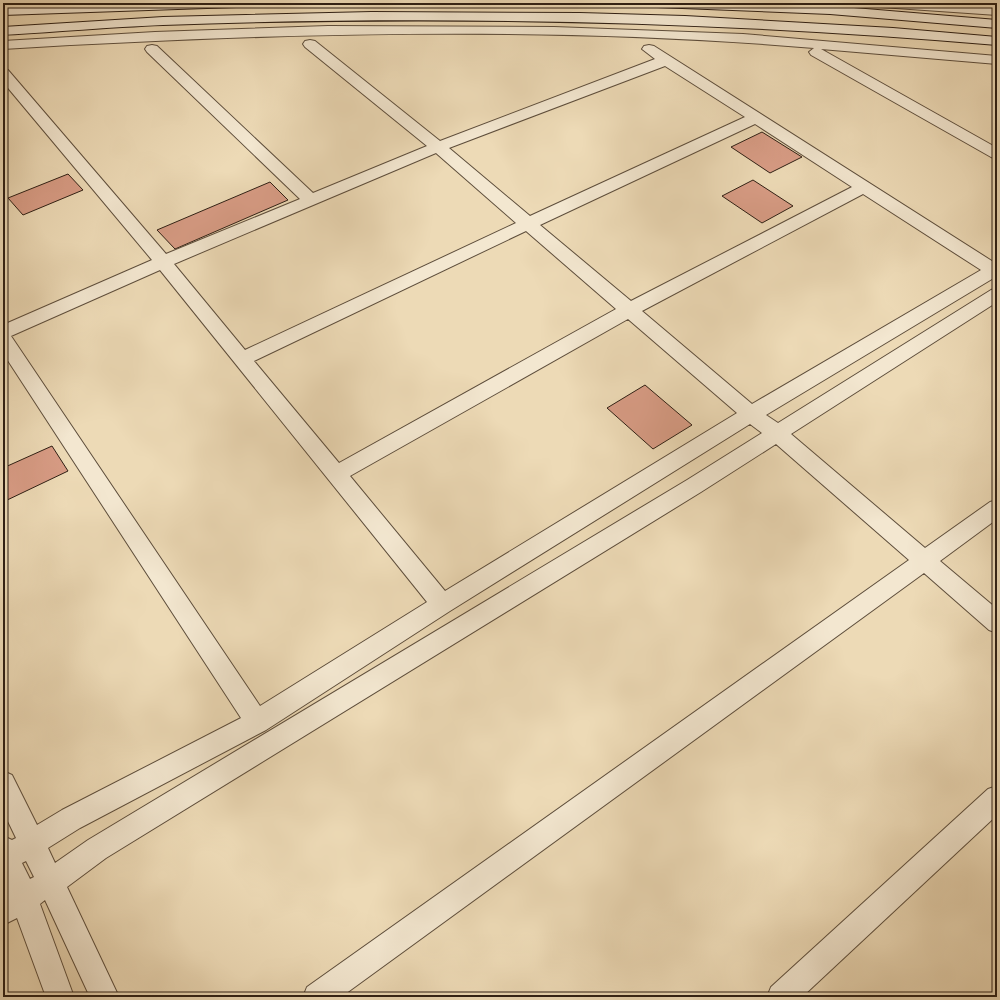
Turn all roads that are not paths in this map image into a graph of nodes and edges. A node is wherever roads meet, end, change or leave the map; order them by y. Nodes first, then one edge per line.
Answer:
1 (236, 3) edge
2 (657, 3) edge
3 (881, 3) edge
4 (3, 11) edge
5 (997, 11) edge
6 (997, 24) edge
7 (3, 31) edge
8 (997, 41) edge
9 (310, 44) dead end
10 (3, 45) edge
11 (152, 49) dead end
12 (650, 49) dead end
13 (816, 52) dead end
14 (667, 60) junction
15 (997, 60) edge
16 (3, 73) edge
17 (756, 118) junction
18 (438, 147) junction
19 (997, 154) edge
20 (864, 187) junction
21 (311, 200) junction
22 (527, 224) junction
23 (163, 262) junction
24 (995, 269) edge
25 (997, 294) edge
26 (629, 310) junction
27 (3, 332) edge
28 (3, 338) edge
29 (242, 359) junction
30 (751, 414) junction
31 (777, 433) junction
32 (336, 474) junction
33 (997, 508) edge
34 (926, 561) junction
35 (442, 604) junction
36 (997, 622) edge
37 (256, 722) junction
38 (3, 783) edge
39 (997, 798) edge
40 (32, 842) junction
41 (4, 856) edge
42 (51, 881) junction
43 (14, 904) edge
44 (60, 997) edge
45 (105, 997) edge
46 (317, 997) edge
47 (781, 997) edge

1 - 4 main road
2 - 6 main road
3 - 5 street
7 - 8 main road
9 - 18 street
10 - 15 street
11 - 21 street
12 - 14 street
13 - 19 street
14 - 17 street
14 - 18 street
16 - 23 street
17 - 20 street
17 - 22 street
18 - 21 street
18 - 22 street
20 - 24 street
20 - 26 street
21 - 23 street
22 - 26 street
22 - 29 street
23 - 27 street
23 - 29 street
24 - 30 street
25 - 31 street
26 - 30 street
26 - 32 street
28 - 37 street
29 - 32 street
30 - 31 street
30 - 35 street
31 - 34 street
31 - 42 street
32 - 35 street
33 - 34 street
34 - 36 street
34 - 46 street
35 - 37 street
37 - 40 street
38 - 40 street
39 - 47 street
40 - 41 street
40 - 42 street
41 - 43 street
42 - 43 street
42 - 45 street
43 - 44 street

